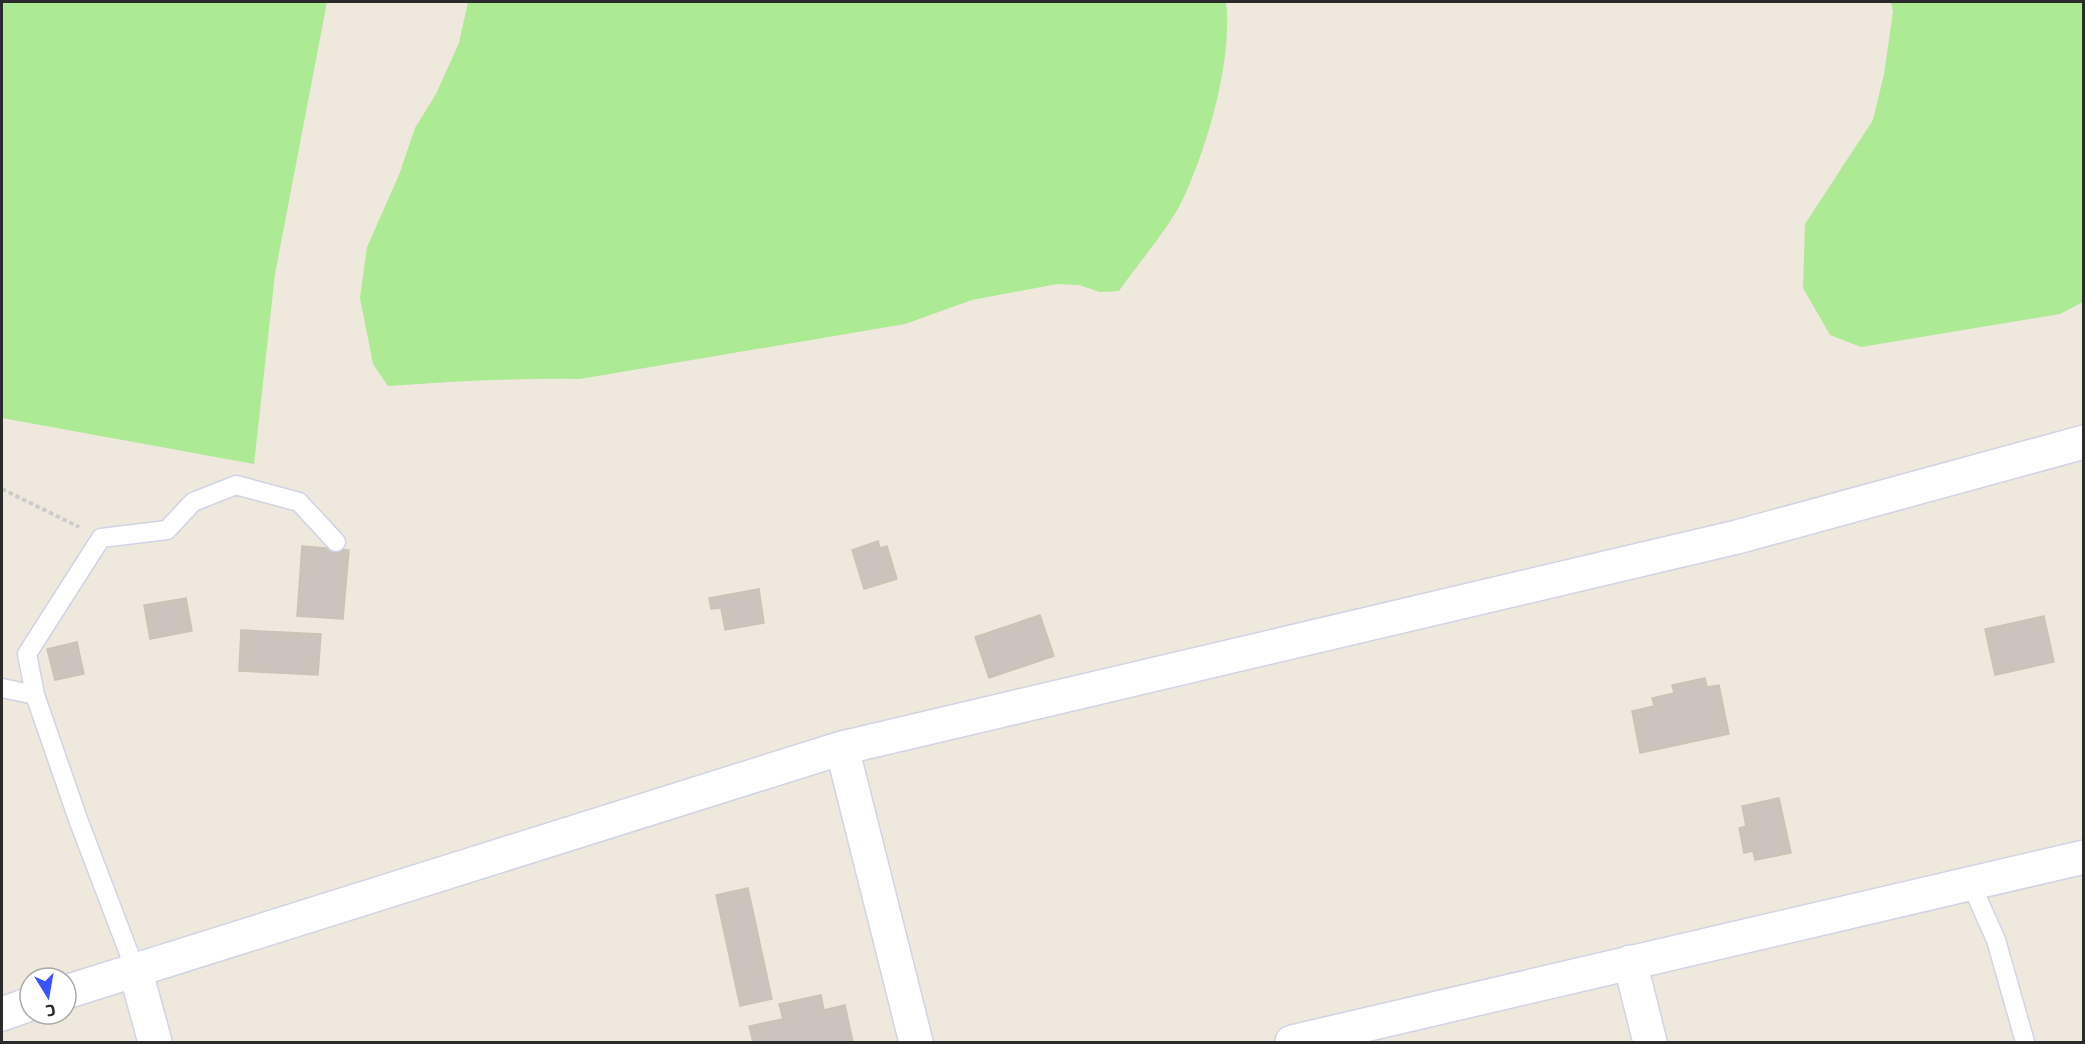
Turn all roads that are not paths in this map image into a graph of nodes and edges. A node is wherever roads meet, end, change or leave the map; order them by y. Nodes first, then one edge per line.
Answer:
1 (2084, 442) edge
2 (336, 542) dead end
3 (2, 688) edge
4 (35, 695) junction
5 (842, 748) junction
6 (2084, 857) edge
7 (1971, 884) junction
8 (1630, 962) junction
9 (135, 969) junction
10 (78, 988) edge
11 (18, 1008) edge
12 (2, 1014) edge
13 (155, 1042) edge
14 (916, 1042) edge
15 (1292, 1042) edge
16 (1650, 1042) edge
17 (2025, 1042) edge

1 - 5 street
2 - 4 lane
3 - 4 lane
4 - 9 lane
5 - 9 street
5 - 14 street
6 - 7 street
7 - 8 street
7 - 17 lane
8 - 15 street
8 - 16 street
9 - 10 street
9 - 13 street
11 - 12 street

